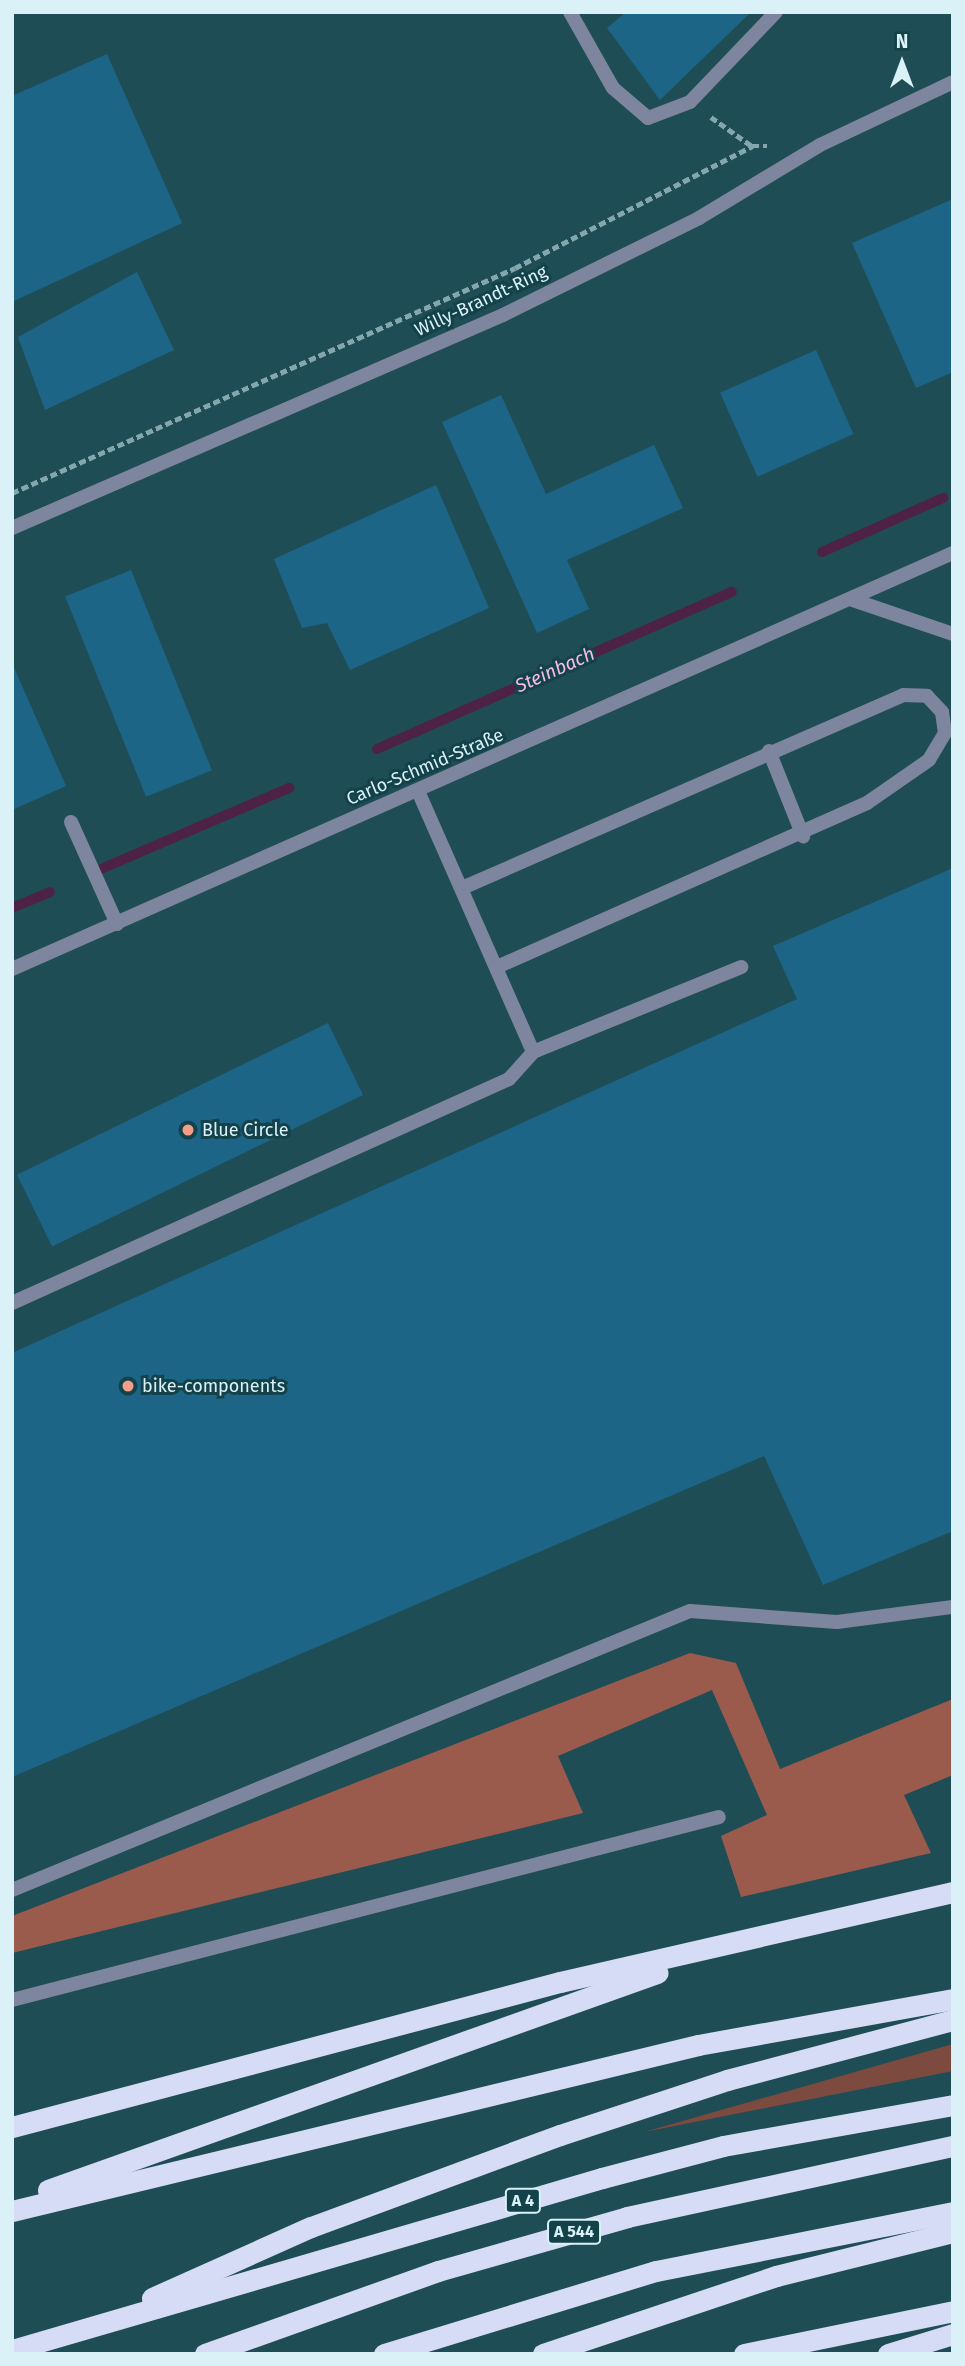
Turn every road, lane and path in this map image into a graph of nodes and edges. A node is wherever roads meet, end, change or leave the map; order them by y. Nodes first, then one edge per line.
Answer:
1 (570, 12) edge
2 (776, 12) edge
3 (953, 82) edge
4 (691, 102) junction
5 (820, 145) junction
6 (751, 146) junction
7 (12, 493) edge
8 (12, 528) edge
9 (953, 553) edge
10 (853, 600) junction
11 (953, 634) edge
12 (769, 751) junction
13 (418, 791) junction
14 (71, 822) dead end
15 (803, 836) junction
16 (462, 888) junction
17 (117, 924) junction
18 (497, 967) junction
19 (741, 967) dead end
20 (12, 969) edge
21 (533, 1052) junction
22 (12, 1303) edge
23 (953, 1607) edge
24 (719, 1817) dead end
25 (12, 1890) edge
26 (953, 1892) edge
27 (738, 1944) junction
28 (953, 1999) edge
29 (12, 2000) edge
30 (953, 2020) edge
31 (953, 2105) edge
32 (12, 2127) edge
33 (953, 2146) edge
34 (12, 2203) edge
35 (12, 2211) edge
36 (953, 2212) edge
37 (953, 2232) edge
38 (953, 2311) edge
39 (100, 2324) junction
40 (953, 2334) edge
41 (12, 2350) edge
42 (205, 2354) edge
43 (384, 2354) edge
44 (544, 2354) edge
45 (744, 2354) edge
46 (888, 2354) edge

1 - 4 street
2 - 4 street
3 - 5 street, Willy-Brandt-Ring
4 - 6 path
5 - 6 path
5 - 8 street, Willy-Brandt-Ring
6 - 7 path
9 - 10 street, Carlo-Schmid-Straße
10 - 11 street
10 - 13 street, Carlo-Schmid-Straße
12 - 15 street
12 - 15 street
12 - 16 street
13 - 16 street
13 - 17 street, Carlo-Schmid-Straße
14 - 17 street
15 - 18 street
16 - 18 street
17 - 20 street, Carlo-Schmid-Straße
18 - 21 street
19 - 21 street
21 - 22 street
23 - 25 street
24 - 29 street
26 - 27 highway
27 - 32 highway
27 - 34 highway
28 - 35 highway
30 - 39 highway
31 - 39 highway, A 4
33 - 42 highway, A 544
36 - 43 highway
37 - 44 highway
38 - 45 highway
39 - 41 highway, A 4
40 - 46 highway

